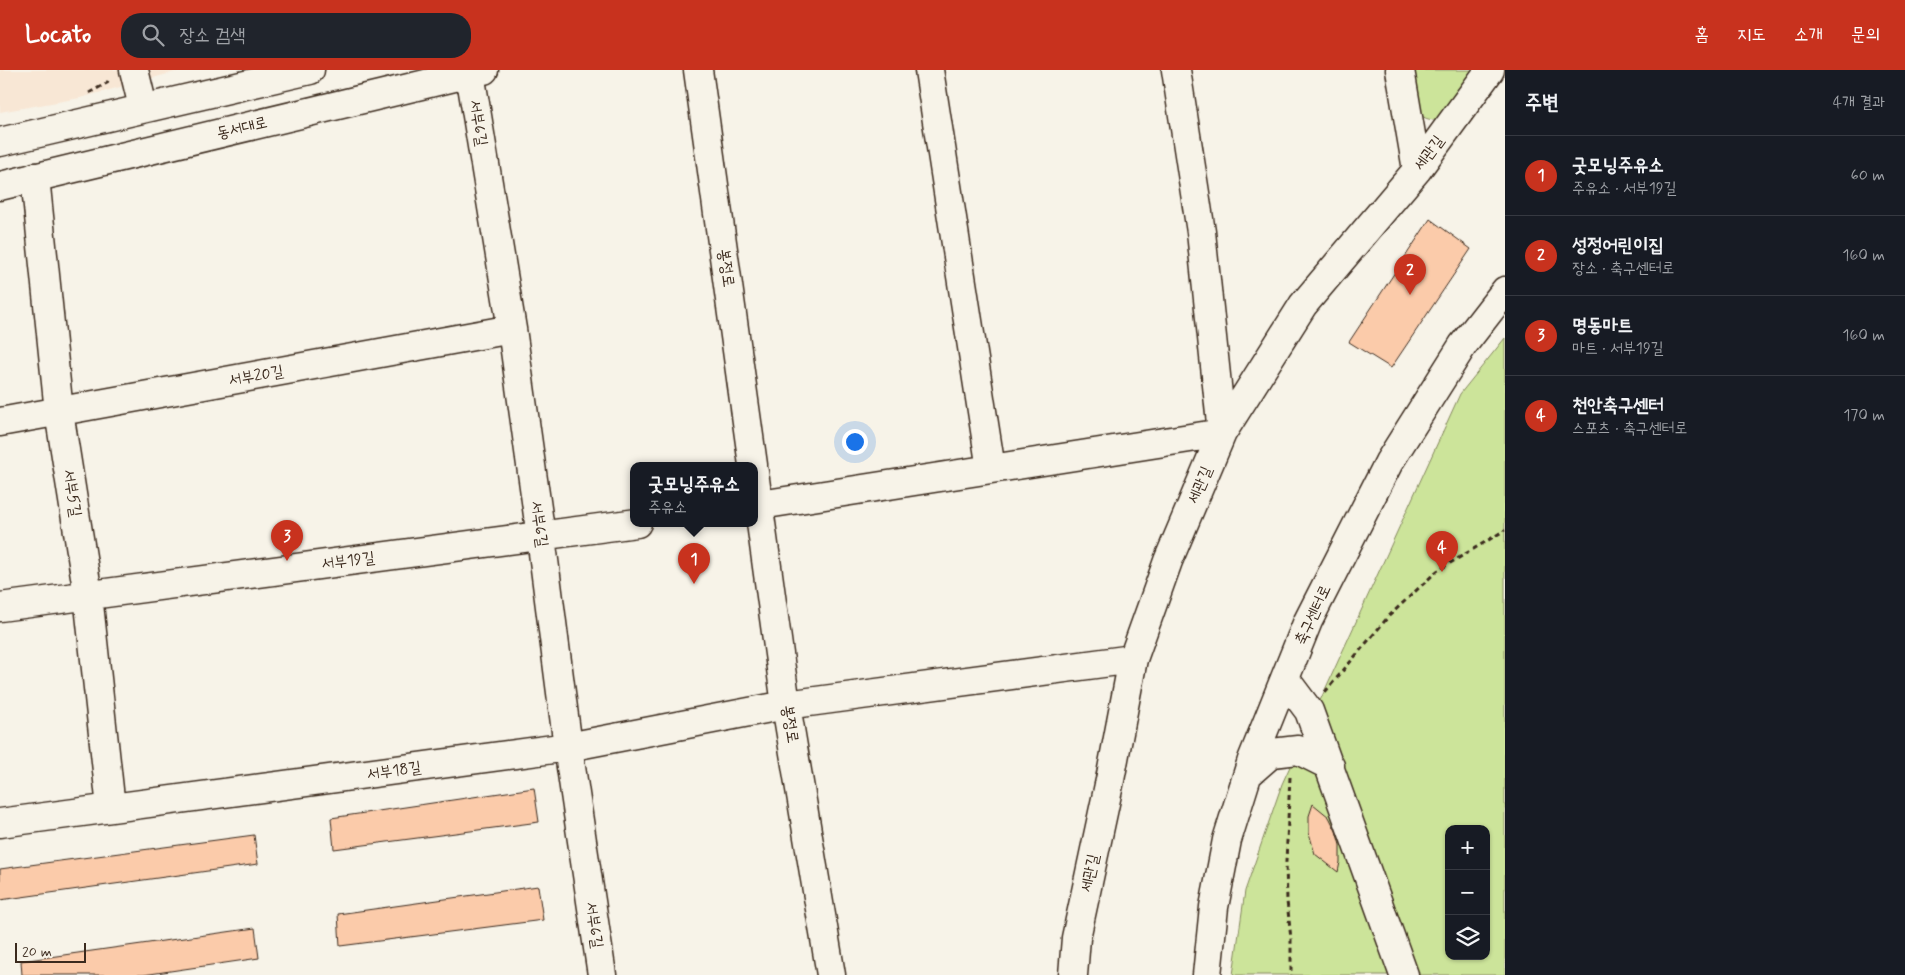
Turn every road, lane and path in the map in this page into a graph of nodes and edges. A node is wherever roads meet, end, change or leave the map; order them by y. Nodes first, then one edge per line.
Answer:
1 (134, 70) edge
2 (310, 70) edge
3 (698, 70) edge
4 (930, 70) edge
5 (1176, 70) edge
6 (1400, 70) edge
7 (1490, 70) edge
8 (477, 72) edge
9 (144, 108) junction
10 (0, 142) edge
11 (1417, 170) junction
12 (35, 177) junction
13 (0, 186) edge
14 (1505, 290) edge
15 (512, 329) junction
16 (58, 412) junction
17 (0, 422) edge
18 (1222, 433) junction
19 (753, 462) edge
20 (991, 469) junction
21 (758, 506) edge
22 (758, 519) edge
23 (630, 524) edge
24 (1505, 530) edge
25 (541, 537) junction
26 (88, 595) junction
27 (0, 607) edge
28 (1133, 659) junction
29 (1346, 668) dead end
30 (1285, 679) junction
31 (786, 705) junction
32 (568, 747) junction
33 (1330, 766) junction
34 (1248, 774) junction
35 (111, 808) junction
36 (1288, 817) dead end
37 (0, 823) edge
38 (602, 975) edge
39 (831, 975) edge
40 (1073, 975) edge
41 (1207, 975) edge
42 (1291, 975) edge
43 (1404, 975) edge

1 - 9 street
2 - 9 street
3 - 19 street, 봉정로
4 - 20 street
5 - 18 street
6 - 11 street
7 - 11 street, 세관길
8 - 12 street, 동서대로
8 - 15 street, 서부6길
9 - 10 street
11 - 18 street, 세관길
12 - 13 street, 동서대로
12 - 16 street, 서부5길
14 - 30 street, 축구센터로
15 - 16 street, 서부20길
15 - 25 street, 서부6길
16 - 17 street, 서부20길
16 - 26 street, 서부5길
18 - 20 street
18 - 28 street, 세관길
20 - 21 street
22 - 31 street, 봉정로
23 - 25 street, 서부19길
24 - 29 path
25 - 26 street, 서부19길
25 - 32 street, 서부6길
26 - 27 street, 서부19길
26 - 35 street, 서부5길
28 - 31 street, 서부18길
28 - 40 street, 세관길
30 - 33 street
30 - 34 street, 축구센터로
31 - 32 street, 서부18길
31 - 39 street, 봉정로
32 - 35 street, 서부18길
32 - 38 street, 서부6길
33 - 34 street
33 - 43 street
34 - 41 street, 축구센터로
35 - 37 street, 서부18길
36 - 42 path

